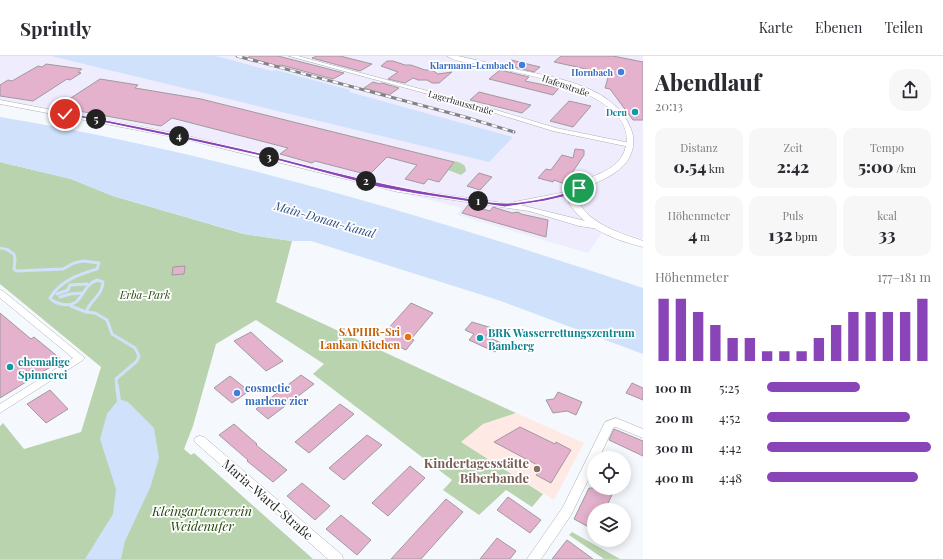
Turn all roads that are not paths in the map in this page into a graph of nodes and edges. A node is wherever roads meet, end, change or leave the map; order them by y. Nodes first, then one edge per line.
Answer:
1 (292, 56) edge
2 (450, 56) edge
3 (0, 102) edge
4 (630, 145) junction
5 (576, 192) junction
6 (505, 205) junction
7 (599, 227) junction
8 (643, 244) edge
9 (0, 293) edge
10 (0, 408) edge
11 (643, 434) edge
12 (200, 440) dead end
13 (336, 559) edge
14 (533, 559) edge

1 - 4 street, Lagerhausstraße
2 - 4 street, Hafenstraße
3 - 6 street
4 - 5 street
5 - 6 street
5 - 7 street
6 - 7 street
7 - 8 street
9 - 10 street
11 - 14 street
12 - 13 street, Maria-Ward-Straße

